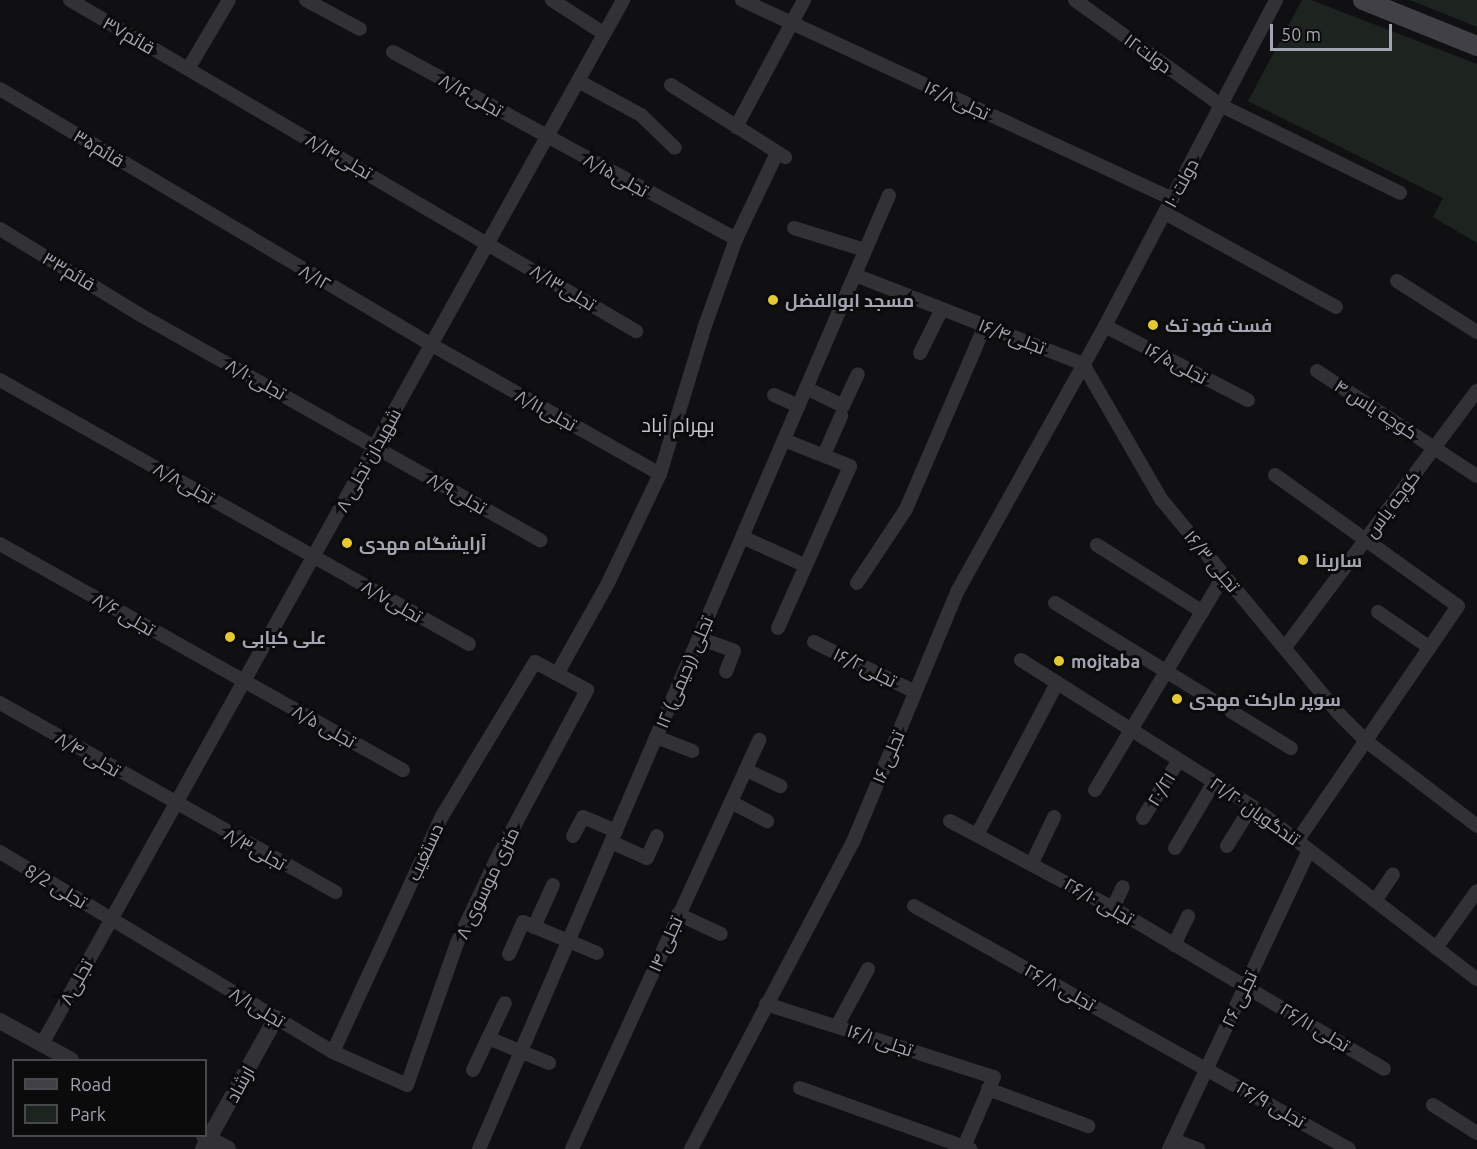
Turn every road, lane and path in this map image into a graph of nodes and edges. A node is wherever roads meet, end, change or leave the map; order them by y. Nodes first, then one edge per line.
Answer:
1 (70, 0) edge
2 (229, 0) edge
3 (306, 0) edge
4 (552, 0) edge
5 (623, 0) edge
6 (742, 0) edge
7 (804, 0) edge
8 (1075, 0) edge
9 (1276, 0) edge
10 (1364, 0) edge
11 (792, 23) junction
12 (360, 29) dead end
13 (603, 33) junction
14 (1477, 46) edge
15 (393, 52) dead end
16 (188, 69) junction
17 (579, 82) junction
18 (670, 85) dead end
19 (0, 89) edge
20 (1222, 106) junction
21 (736, 127) junction
22 (548, 138) junction
23 (675, 148) dead end
24 (1400, 194) dead end
25 (889, 195) dead end
26 (1172, 199) junction
27 (197, 208) joint
28 (1165, 213) junction
29 (794, 228) dead end
30 (0, 230) edge
31 (736, 239) junction
32 (490, 243) junction
33 (865, 250) junction
34 (855, 275) junction
35 (1397, 281) dead end
36 (1336, 307) dead end
37 (942, 309) junction
38 (137, 313) joint
39 (985, 326) junction
40 (1105, 326) junction
41 (636, 331) dead end
42 (1477, 332) edge
43 (432, 345) junction
44 (920, 353) dead end
45 (1083, 364) junction
46 (1317, 371) dead end
47 (858, 374) dead end
48 (0, 380) edge
49 (806, 388) junction
50 (1477, 391) edge
51 (774, 395) dead end
52 (1248, 400) dead end
53 (799, 406) junction
54 (841, 416) dead end
55 (784, 440) junction
56 (374, 445) junction
57 (1435, 447) junction
58 (824, 455) junction
59 (660, 474) junction
60 (1275, 475) dead end
61 (1477, 476) edge
62 (742, 537) junction
63 (1366, 539) junction
64 (540, 540) dead end
65 (2, 544) edge
66 (1097, 545) dead end
67 (316, 557) junction
68 (804, 565) junction
69 (1223, 576) junction
70 (857, 583) dead end
71 (1055, 603) dead end
72 (1203, 612) junction
73 (1378, 612) dead end
74 (778, 628) dead end
75 (699, 638) junction
76 (814, 642) dead end
77 (469, 644) dead end
78 (1286, 646) junction
79 (1430, 648) junction
80 (1021, 660) dead end
81 (726, 672) dead end
82 (1168, 672) junction
83 (557, 674) junction
84 (244, 682) junction
85 (1057, 683) junction
86 (915, 692) junction
87 (0, 702) edge
88 (1132, 730) junction
89 (656, 737) junction
90 (759, 740) dead end
91 (1366, 741) junction
92 (1291, 748) dead end
93 (692, 751) dead end
94 (1179, 760) junction
95 (403, 770) dead end
96 (746, 770) junction
97 (1214, 782) junction
98 (781, 786) dead end
99 (1095, 790) dead end
100 (731, 802) junction
101 (176, 806) junction
102 (1252, 806) junction
103 (1054, 817) dead end
104 (1143, 818) dead end
105 (767, 820) dead end
106 (950, 821) dead end
107 (1477, 826) edge
108 (978, 833) junction
109 (573, 836) dead end
110 (657, 836) dead end
111 (614, 837) junction
112 (1297, 841) junction
113 (1227, 846) dead end
114 (1175, 848) dead end
115 (1309, 850) junction
116 (0, 852) edge
117 (1032, 863) junction
118 (1393, 874) dead end
119 (553, 885) dead end
120 (1123, 887) dead end
121 (1477, 891) edge
122 (335, 892) dead end
123 (1375, 901) junction
124 (914, 906) dead end
125 (1113, 908) junction
126 (678, 914) junction
127 (1188, 916) dead end
128 (111, 920) junction
129 (528, 925) junction
130 (721, 934) dead end
131 (568, 942) junction
132 (1174, 945) junction
133 (1436, 948) junction
134 (597, 953) dead end
135 (509, 954) dead end
136 (868, 969) dead end
137 (1477, 980) edge
138 (1245, 985) junction
139 (505, 1003) dead end
140 (766, 1004) junction
141 (276, 1018) junction
142 (0, 1021) edge
143 (837, 1026) junction
144 (488, 1038) junction
145 (42, 1044) junction
146 (333, 1052) junction
147 (521, 1052) junction
148 (69, 1059) edge
149 (549, 1063) dead end
150 (1206, 1067) junction
151 (1384, 1069) dead end
152 (473, 1070) dead end
153 (991, 1083) junction
154 (407, 1085) joint
155 (800, 1088) dead end
156 (1433, 1105) dead end
157 (1088, 1126) dead end
158 (1477, 1133) edge
159 (206, 1141) edge
160 (1171, 1145) edge
161 (966, 1148) edge
162 (228, 1149) edge
163 (479, 1149) edge
164 (572, 1149) edge
165 (691, 1149) edge
166 (1198, 1149) edge
167 (1349, 1149) edge

1 - 16 street, قائم۳۷
2 - 16 street
3 - 12 street
4 - 13 street
5 - 13 street, شهیدان تجلی ۸
6 - 11 street, تجلی۱۶/۸
7 - 11 street
8 - 20 street, ۱۲دولت
9 - 20 street, ۱۰ دولت
10 - 14 main road
11 - 21 street
11 - 26 street, تجلی۱۶/۸
13 - 17 street, شهیدان تجلی ۸
15 - 22 street, تجلی۸/۱۶
16 - 32 street, تجلی۸‌/۱۴
17 - 22 street, شهیدان تجلی ۸
17 - 23 street
18 - 21 street
19 - 27 street, قائم۳۵
20 - 24 street, ۱۲دولت
20 - 26 street, ۱۰ دولت
21 - 31 street
22 - 31 street, تجلی۸/۱۵
22 - 32 street, شهیدان تجلی ۸
25 - 33 street, ۱۲ تجلی (رحیمی)
26 - 28 street, ۱۰ دولت
27 - 43 street, ۸/۱۲
28 - 36 street
28 - 40 street, ۱۰ دولت
29 - 33 street
30 - 38 street, قائم۳۳
31 - 59 street
32 - 41 street, تجلی۸/۱۳
32 - 43 street, شهیدان تجلی ۸
33 - 34 street, ۱۲ تجلی (رحیمی)
34 - 37 street, تجلی۱۶/۴
34 - 49 street, ۱۲ تجلی (رحیمی)
35 - 42 street
37 - 39 street, تجلی۱۶/۴
37 - 44 street
38 - 56 street, تجلی۸/۱۰
39 - 45 street, تجلی۱۶/۴
39 - 70 street
40 - 45 street, ۱۰ دولت
40 - 52 street, تجلی۱۶/۵
43 - 56 street, شهیدان تجلی ۸
43 - 59 street, تجلی۸/۱۱
45 - 69 street, ۱۶/۳ تجلی
45 - 86 street, ۱۶ تجلی
46 - 57 street, کوچه یاس ۴
47 - 49 street
48 - 67 street, تجلی۸/۸
49 - 53 street, ۱۲ تجلی (رحیمی)
50 - 57 street, کوچه یاس
51 - 53 street
53 - 55 street, ۱۲ تجلی (رحیمی)
54 - 58 street
55 - 58 street
55 - 62 street, ۱۲ تجلی (رحیمی)
56 - 64 street, تجلی۸/۹
56 - 67 street, شهیدان تجلی ۸
57 - 61 street, کوچه یاس ۴
57 - 63 street, کوچه یاس
58 - 68 street
59 - 83 street
60 - 63 street
62 - 68 street
62 - 75 street, ۱۲ تجلی (رحیمی)
63 - 78 street, کوچه یاس
63 - 79 street
65 - 84 street, تجلی ۸/۶
66 - 72 street
67 - 77 street, تجلی۸/۷
67 - 84 street, شهیدان تجلی ۸
68 - 74 street
69 - 72 street
69 - 78 street, ۱۶/۳ تجلی
71 - 82 street
72 - 82 street
73 - 79 street
75 - 81 street
75 - 89 street, ۱۲ تجلی (رحیمی)
76 - 86 street, تجلی۱۶/۲
78 - 91 street, ۱۶/۳ تجلی
79 - 91 street
80 - 85 street, ۲۱/۲۰ تندگویان
82 - 88 street
82 - 92 street
83 - 146 street, دستغیب
83 - 154 street, ۸ متری موسوی
84 - 95 street, تجلی ۸/۵
84 - 101 street, شهیدان تجلی ۸
85 - 88 street, ۲۱/۲۰ تندگویان
85 - 108 street
86 - 140 street, ۱۶ تجلی
87 - 101 street, ۸/۴ تجلی
88 - 94 street, ۲۱/۲۰ تندگویان
88 - 99 street
89 - 93 street
89 - 111 street, ۱۲ تجلی (رحیمی)
90 - 96 street, تجلی ۱۴
91 - 107 street, ۱۶/۳ تجلی
91 - 112 street
94 - 97 street, ۲۱/۲۰ تندگویان
94 - 104 street, ۲۰/۲۱
96 - 98 street
96 - 100 street, تجلی ۱۴
97 - 102 street, ۲۱/۲۰ تندگویان
97 - 114 street
100 - 105 street
100 - 126 street, تجلی ۱۴
101 - 122 street, تجلی۸/۳
101 - 128 street, شهیدان تجلی ۸
102 - 112 street, ۲۱/۲۰ تندگویان
102 - 113 street
103 - 117 street
106 - 108 street, ۲۶/۱۰ تجلی
108 - 117 street, ۲۶/۱۰ تجلی
109 - 111 street
110 - 111 street
111 - 131 street, ۱۲ تجلی (رحیمی)
112 - 115 street, ۲۱/۲۰ تندگویان
115 - 123 street, ۲۱/۲۰ تندگویان
115 - 138 street, ۲۶ تجلی
116 - 128 street, 8/2 تجلی
117 - 125 street, ۲۶/۱۰ تجلی
118 - 123 street
119 - 129 street
120 - 125 street
121 - 133 street
123 - 133 street, ۲۱/۲۰ تندگویان
124 - 150 street, ۲۶/۸ تجلی
125 - 132 street, ۲۶/۱۰ تجلی
126 - 130 street
126 - 164 street, تجلی ۱۴
127 - 132 street
128 - 141 street, تجلی۸/۱
128 - 145 street, تجلی۸
129 - 131 street
129 - 135 street
131 - 134 street
131 - 147 street, ۱۲ تجلی (رحیمی)
132 - 138 street, ۲۶/۱۰ تجلی
133 - 137 street, ۲۱/۲۰ تندگویان
136 - 143 street
138 - 150 street, ۲۶ تجلی
138 - 151 street, ۲۶/۱۱ تجلی
139 - 144 street
140 - 143 street, ۱۶/۱ تجلی
140 - 165 street, ۱۶ تجلی
141 - 146 street, تجلی۸/۱
141 - 159 street, ارشاد
142 - 145 street
143 - 153 street, ۱۶/۱ تجلی
144 - 147 street
144 - 152 street
145 - 148 street
146 - 154 street, تجلی۸/۱
147 - 149 street
147 - 163 street, ۱۲ تجلی (رحیمی)
150 - 160 street, ۲۶ تجلی
150 - 167 street, ۲۶/۹ تجلی
153 - 157 street, ۱۶/۱ تجلی
153 - 161 street
155 - 161 street
156 - 158 street
159 - 162 street
160 - 166 street

